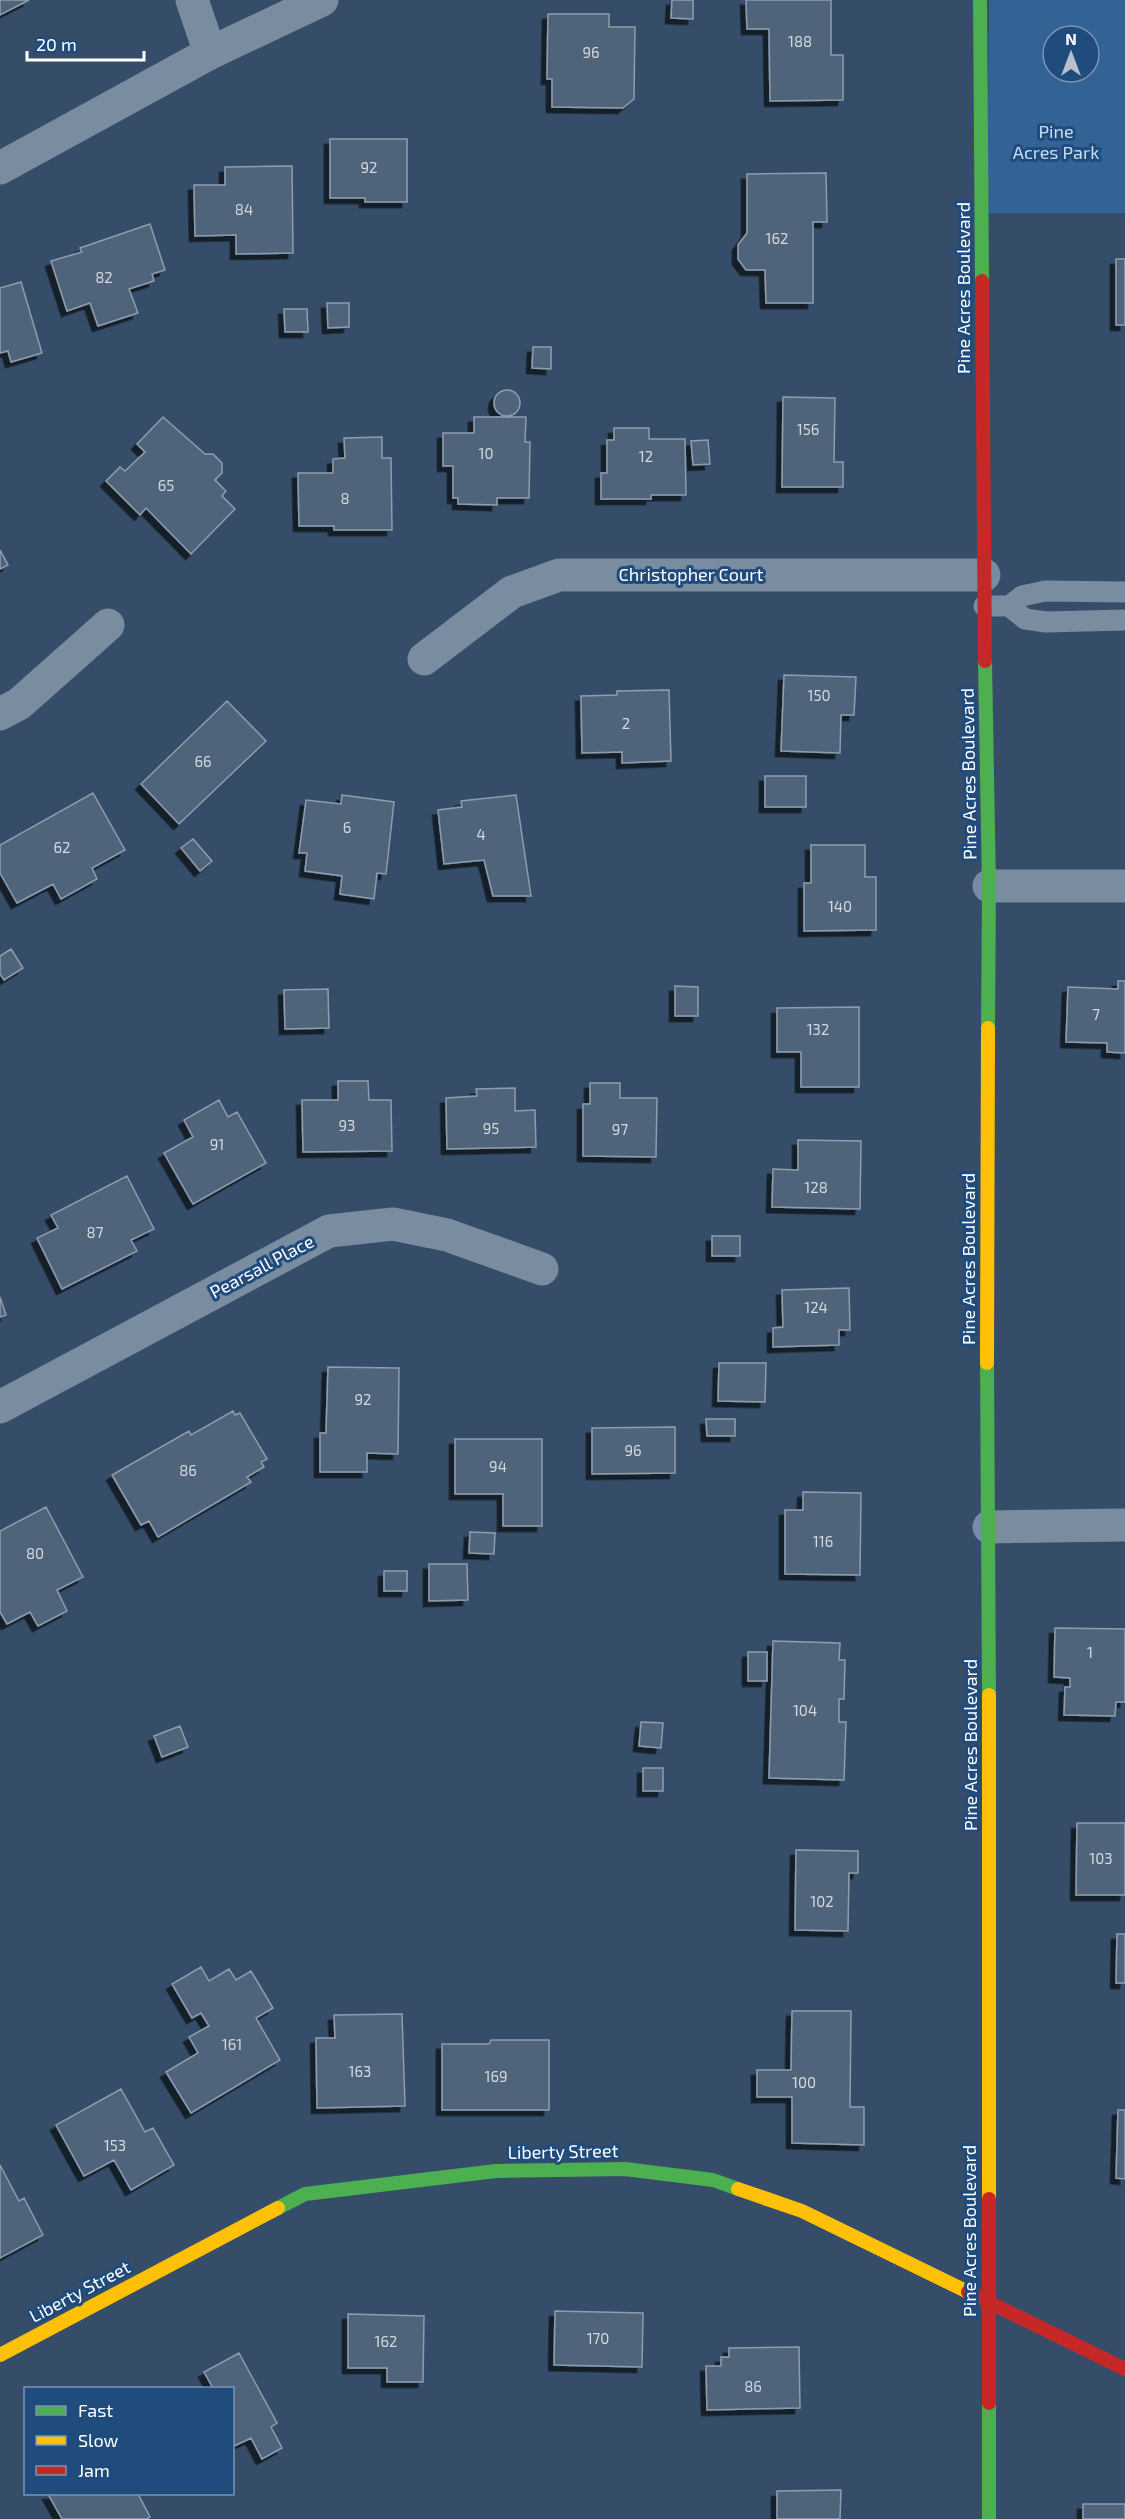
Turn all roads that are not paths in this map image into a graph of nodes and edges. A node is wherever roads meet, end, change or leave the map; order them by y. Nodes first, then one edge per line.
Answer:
1 (192, 0) edge
2 (322, 0) edge
3 (980, 0) edge
4 (210, 53) junction
5 (0, 168) edge
6 (984, 590) junction
7 (1125, 592) edge
8 (1009, 606) junction
9 (1125, 620) edge
10 (108, 625) dead end
11 (424, 659) dead end
12 (0, 714) edge
13 (989, 886) junction
14 (1125, 886) edge
15 (542, 1269) dead end
16 (0, 1407) edge
17 (1125, 1525) edge
18 (989, 1527) junction
19 (988, 2303) junction
20 (0, 2355) edge
21 (1125, 2369) edge
22 (990, 2519) edge

1 - 4 street
2 - 4 street
3 - 6 street, Pine Acres Boulevard
4 - 5 street
6 - 8 lane
6 - 11 street, Christopher Court
6 - 13 street, Pine Acres Boulevard
7 - 8 lane
8 - 9 lane
10 - 12 street
13 - 14 street
13 - 18 street, Pine Acres Boulevard
15 - 16 street, Pearsall Place
17 - 18 street
18 - 19 street, Pine Acres Boulevard
19 - 20 street, Liberty Street
19 - 21 street, Liberty Street
19 - 22 street, Pine Acres Boulevard

